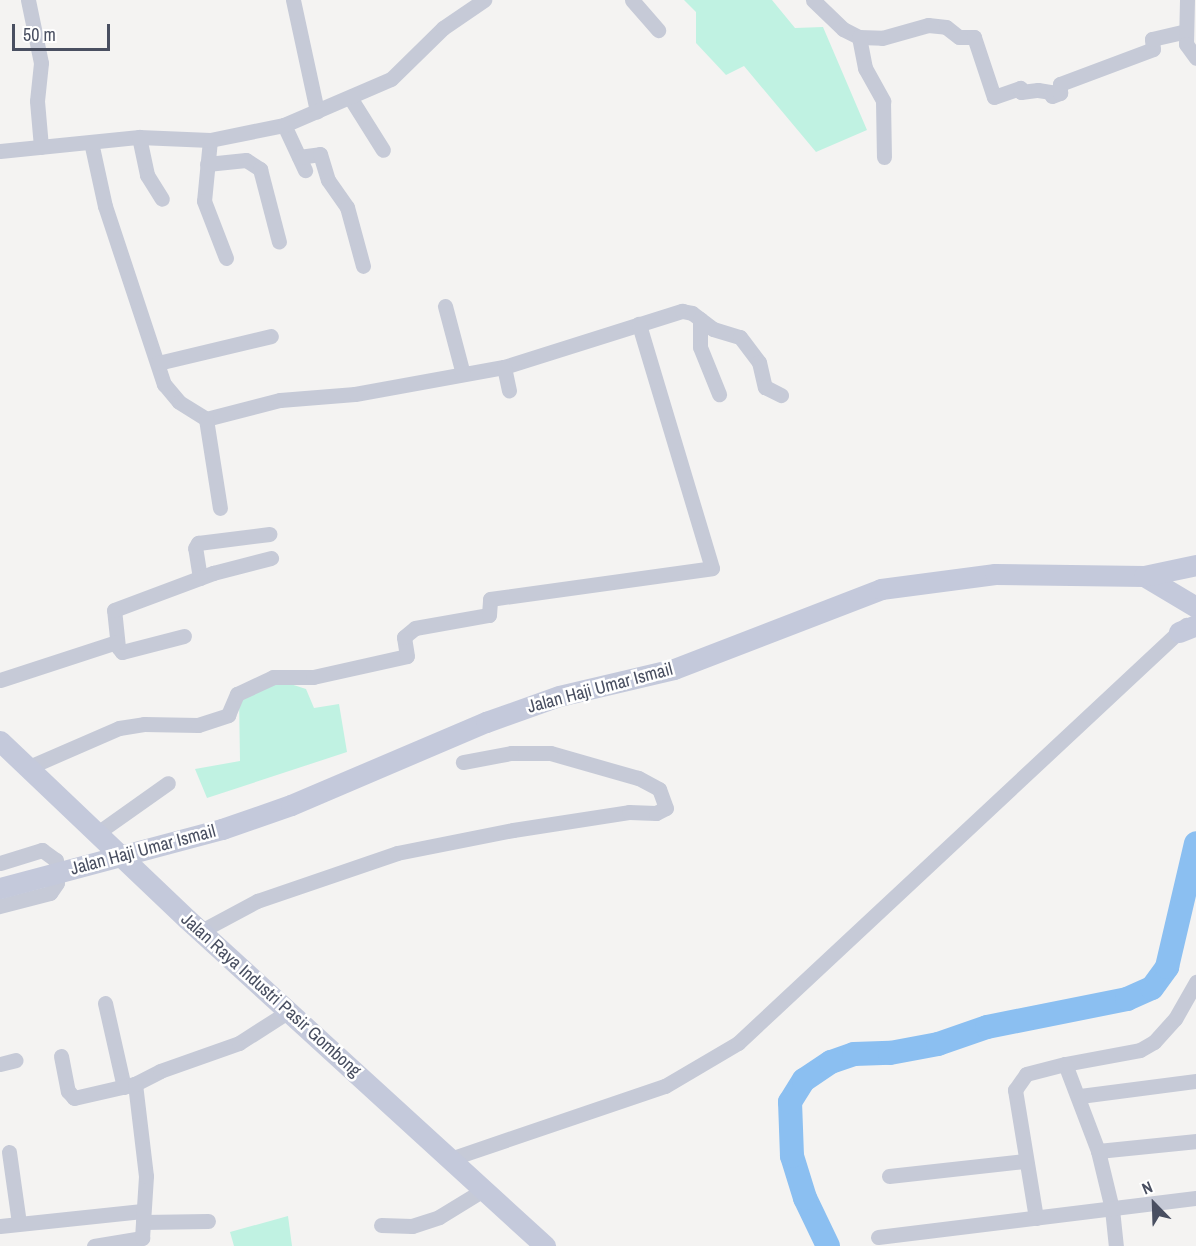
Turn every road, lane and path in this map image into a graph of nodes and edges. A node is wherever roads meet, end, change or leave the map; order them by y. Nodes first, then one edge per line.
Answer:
1 (28, 0) edge
2 (292, 0) edge
3 (484, 0) edge
4 (632, 0) edge
5 (813, 0) edge
6 (1187, 0) edge
7 (658, 30) dead end
8 (1186, 31) junction
9 (858, 37) junction
10 (1196, 58) edge
11 (351, 99) junction
12 (317, 111) junction
13 (284, 126) junction
14 (139, 137) junction
15 (210, 140) junction
16 (91, 142) junction
17 (41, 147) junction
18 (383, 150) dead end
19 (0, 151) edge
20 (884, 157) dead end
21 (207, 164) junction
22 (162, 199) dead end
23 (279, 242) dead end
24 (226, 258) dead end
25 (363, 266) dead end
26 (445, 306) dead end
27 (700, 319) junction
28 (639, 324) junction
29 (271, 336) dead end
30 (158, 363) junction
31 (504, 367) junction
32 (463, 374) junction
33 (509, 390) dead end
34 (719, 394) dead end
35 (781, 395) dead end
36 (206, 419) junction
37 (220, 508) dead end
38 (269, 534) dead end
39 (271, 558) dead end
40 (1196, 566) edge
41 (1144, 576) junction
42 (200, 578) junction
43 (1196, 607) edge
44 (1196, 613) edge
45 (1188, 628) edge
46 (184, 636) dead end
47 (117, 642) junction
48 (0, 680) edge
49 (0, 741) edge
50 (464, 762) dead end
51 (27, 768) junction
52 (168, 783) dead end
53 (96, 834) junction
54 (0, 863) edge
55 (0, 888) edge
56 (0, 906) edge
57 (201, 932) junction
58 (1196, 982) edge
59 (105, 1003) dead end
60 (289, 1011) junction
61 (61, 1056) dead end
62 (16, 1060) dead end
63 (0, 1064) edge
64 (1065, 1064) junction
65 (1196, 1081) edge
66 (130, 1086) junction
67 (1080, 1096) junction
68 (1196, 1141) edge
69 (1098, 1151) junction
70 (9, 1152) dead end
71 (450, 1159) junction
72 (1024, 1161) junction
73 (889, 1176) dead end
74 (483, 1190) junction
75 (1196, 1198) edge
76 (1112, 1209) junction
77 (142, 1216) junction
78 (1036, 1218) junction
79 (208, 1221) dead end
80 (19, 1223) junction
81 (381, 1225) dead end
82 (0, 1226) edge
83 (879, 1237) dead end
84 (125, 1244) edge
85 (94, 1246) edge
86 (544, 1246) edge
87 (1116, 1246) edge

1 - 17 street
2 - 12 street
3 - 11 street
4 - 7 street
5 - 9 street
6 - 8 street
8 - 9 street
8 - 10 street
9 - 20 street
11 - 12 street
11 - 18 street
12 - 13 street
13 - 15 street
13 - 25 street
14 - 15 street
14 - 16 street
14 - 22 street
15 - 21 street
16 - 17 street
16 - 30 street
17 - 19 street
21 - 23 street
21 - 24 street
26 - 32 street
27 - 28 street
27 - 34 street
27 - 35 street
28 - 31 street
28 - 51 street
29 - 30 street
30 - 36 street
31 - 32 street
31 - 33 street
32 - 36 street
36 - 37 street
38 - 42 street
39 - 42 street
40 - 41 main road, Jalan Haji Umar Ismail
41 - 43 main road
41 - 55 main road, Jalan Haji Umar Ismail, bridge
42 - 47 street
44 - 45 street
45 - 71 street
46 - 47 street
47 - 48 street
49 - 51 main road, Jalan Raya Industri Pasir Gombong
50 - 57 street
51 - 53 main road, Jalan Raya Industri Pasir Gombong
52 - 53 street
53 - 57 main road, Jalan Raya Industri Pasir Gombong
54 - 56 street
57 - 60 main road, Jalan Raya Industri Pasir Gombong
58 - 64 street
59 - 66 street
60 - 66 street
60 - 71 main road, Jalan Raya Industri Pasir Gombong
61 - 66 street
62 - 63 street
64 - 67 street
64 - 72 street
65 - 67 street
66 - 77 street
67 - 69 street
68 - 69 street
69 - 76 street
70 - 80 street
71 - 74 main road, Jalan Raya Industri Pasir Gombong
72 - 73 street
72 - 78 street
74 - 81 street
74 - 86 main road, Jalan Raya Industri Pasir Gombong
75 - 76 street
76 - 78 street
76 - 87 street
77 - 79 street
77 - 80 street
77 - 84 street
78 - 83 street
80 - 82 street
84 - 85 street

